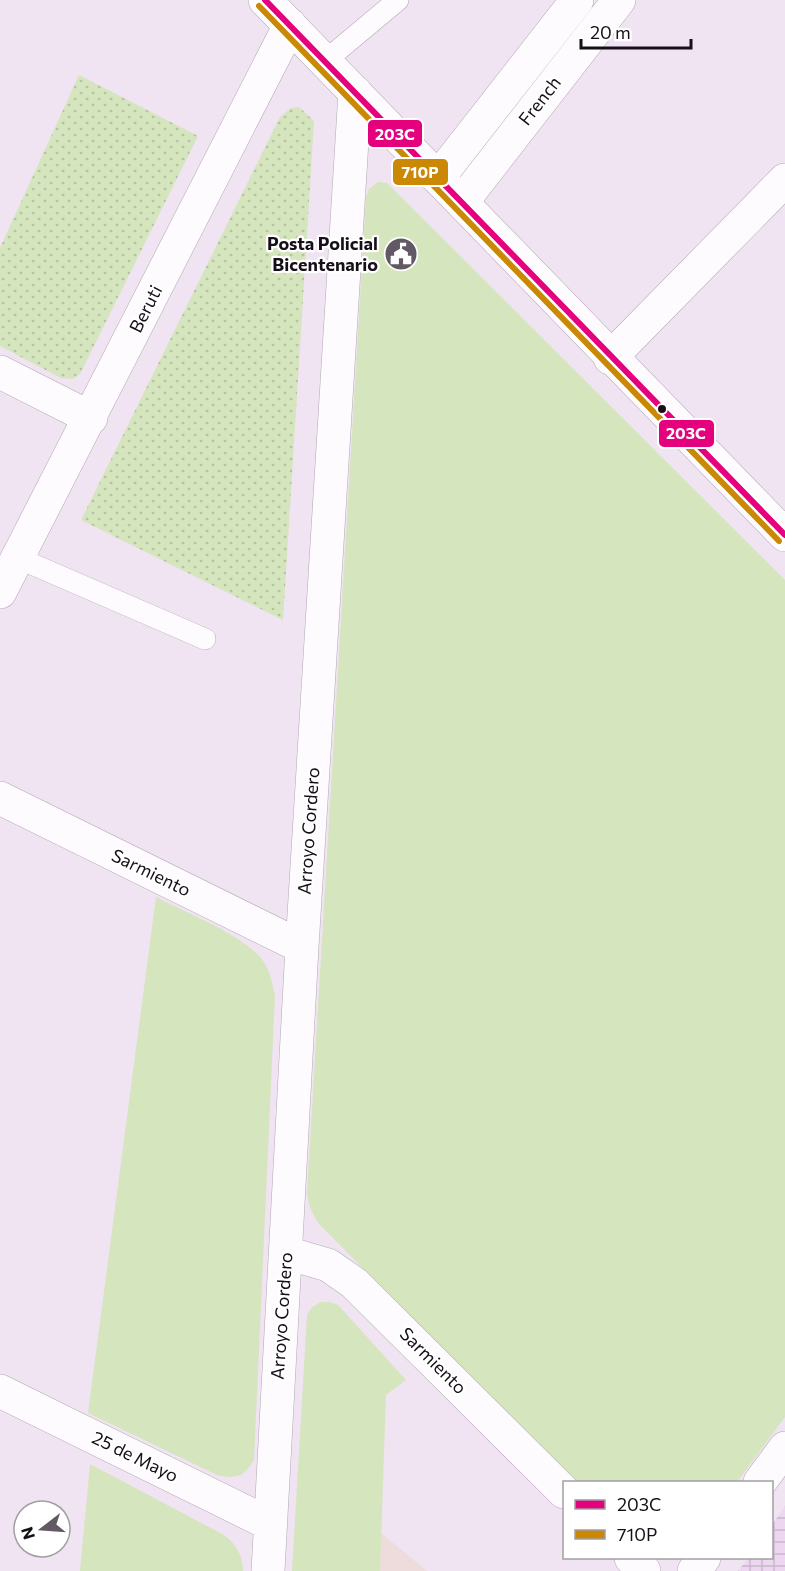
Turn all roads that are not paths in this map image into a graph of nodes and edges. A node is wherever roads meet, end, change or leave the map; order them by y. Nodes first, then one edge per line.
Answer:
1 (265, 0) edge
2 (398, 0) edge
3 (577, 0) edge
4 (619, 0) edge
5 (290, 25) junction
6 (324, 61) junction
7 (355, 92) junction
8 (438, 178) junction
9 (785, 180) edge
10 (462, 202) junction
11 (610, 358) junction
12 (0, 372) edge
13 (91, 417) junction
14 (785, 535) edge
15 (18, 558) junction
16 (0, 592) edge
17 (205, 639) dead end
18 (0, 798) edge
19 (302, 947) junction
20 (286, 1253) junction
21 (0, 1391) edge
22 (785, 1448) edge
23 (761, 1481) edge
24 (563, 1491) edge
25 (270, 1524) junction
26 (633, 1559) edge
27 (268, 1571) edge
28 (644, 1571) edge

1 - 5 street
2 - 6 lane
3 - 8 street, French
4 - 10 street, French
5 - 6 street
5 - 13 street, Beruti
6 - 7 street
7 - 8 street
7 - 19 street, Arroyo Cordero
8 - 10 street
9 - 11 street
10 - 11 street
11 - 14 street
12 - 13 street
13 - 15 street, Beruti
15 - 16 street, Beruti
15 - 17 lane
18 - 19 street, Sarmiento
19 - 20 street, Arroyo Cordero
20 - 24 street, Sarmiento
20 - 25 street, Arroyo Cordero
21 - 25 street, 25 de Mayo
22 - 23 street
25 - 27 street, Arroyo Cordero
26 - 28 street

